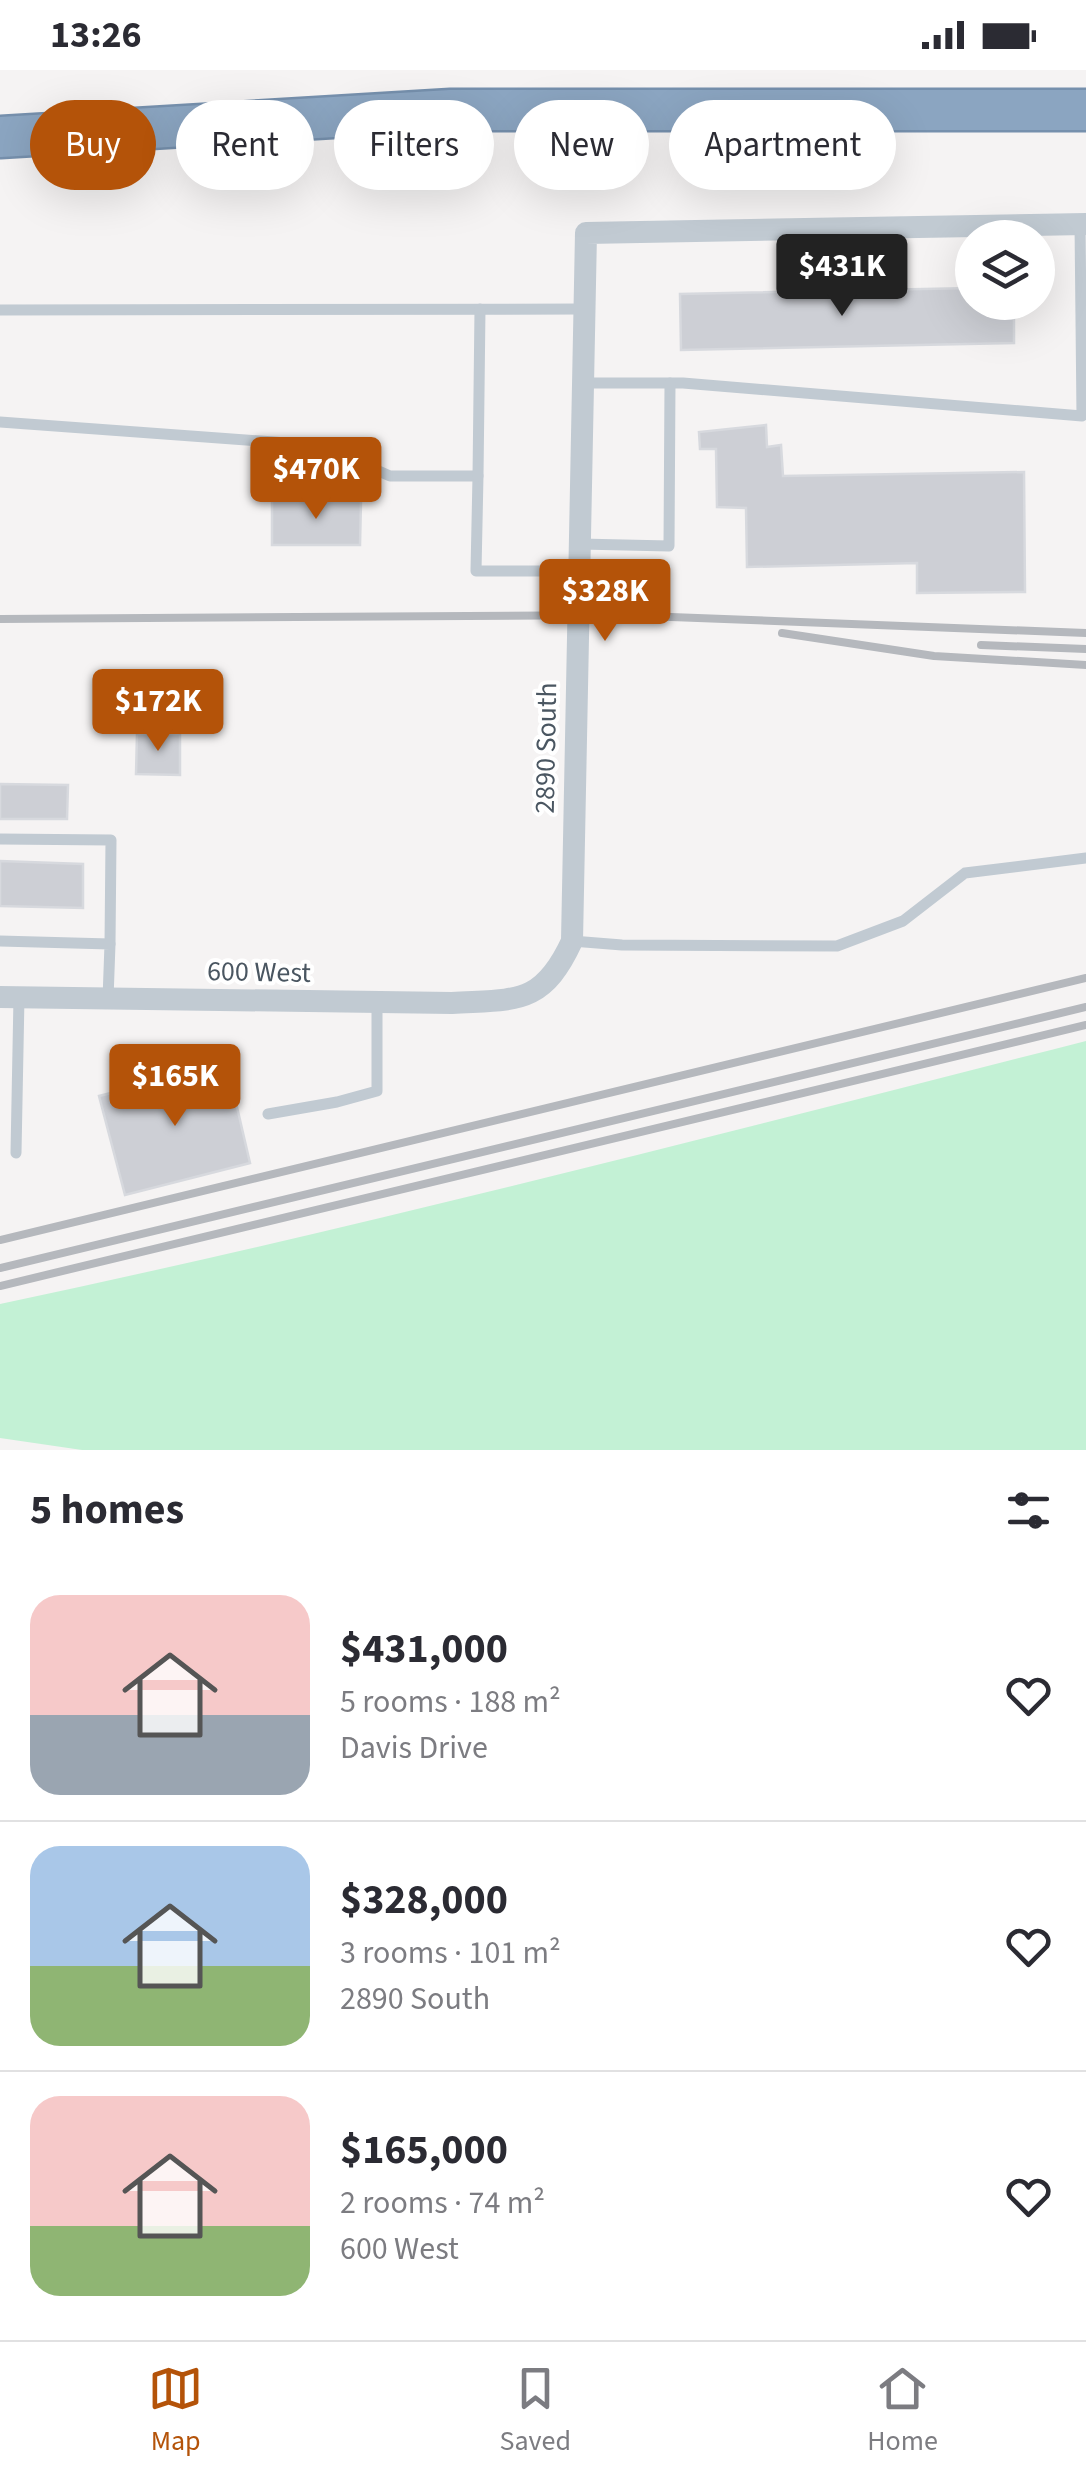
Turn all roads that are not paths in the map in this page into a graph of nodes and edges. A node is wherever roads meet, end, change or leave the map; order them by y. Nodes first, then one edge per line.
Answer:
1 (1086, 110) edge
2 (0, 137) edge
3 (1083, 224) edge
4 (480, 309) junction
5 (585, 309) junction
6 (0, 310) edge
7 (583, 383) junction
8 (670, 384) junction
9 (0, 422) edge
10 (478, 476) junction
11 (580, 544) junction
12 (580, 571) junction
13 (0, 838) edge
14 (1086, 858) edge
15 (572, 941) junction
16 (0, 942) edge
17 (110, 944) junction
18 (10, 997) edge
19 (108, 999) junction
20 (376, 1004) junction
21 (268, 1114) dead end
22 (16, 1153) dead end

1 - 2 highway
3 - 5 street, 2890 South
3 - 8 lane
4 - 5 lane
4 - 6 lane
4 - 10 lane
5 - 7 street, 2890 South
7 - 8 lane
7 - 11 street, 2890 South
8 - 11 lane
9 - 10 lane
10 - 12 lane
11 - 12 street, 2890 South
12 - 15 street, 2890 South
13 - 17 lane
14 - 15 lane
15 - 20 street, 600 West
16 - 17 lane
17 - 19 lane
18 - 19 street, 600 West
18 - 22 lane
19 - 20 street, 600 West
20 - 21 lane

